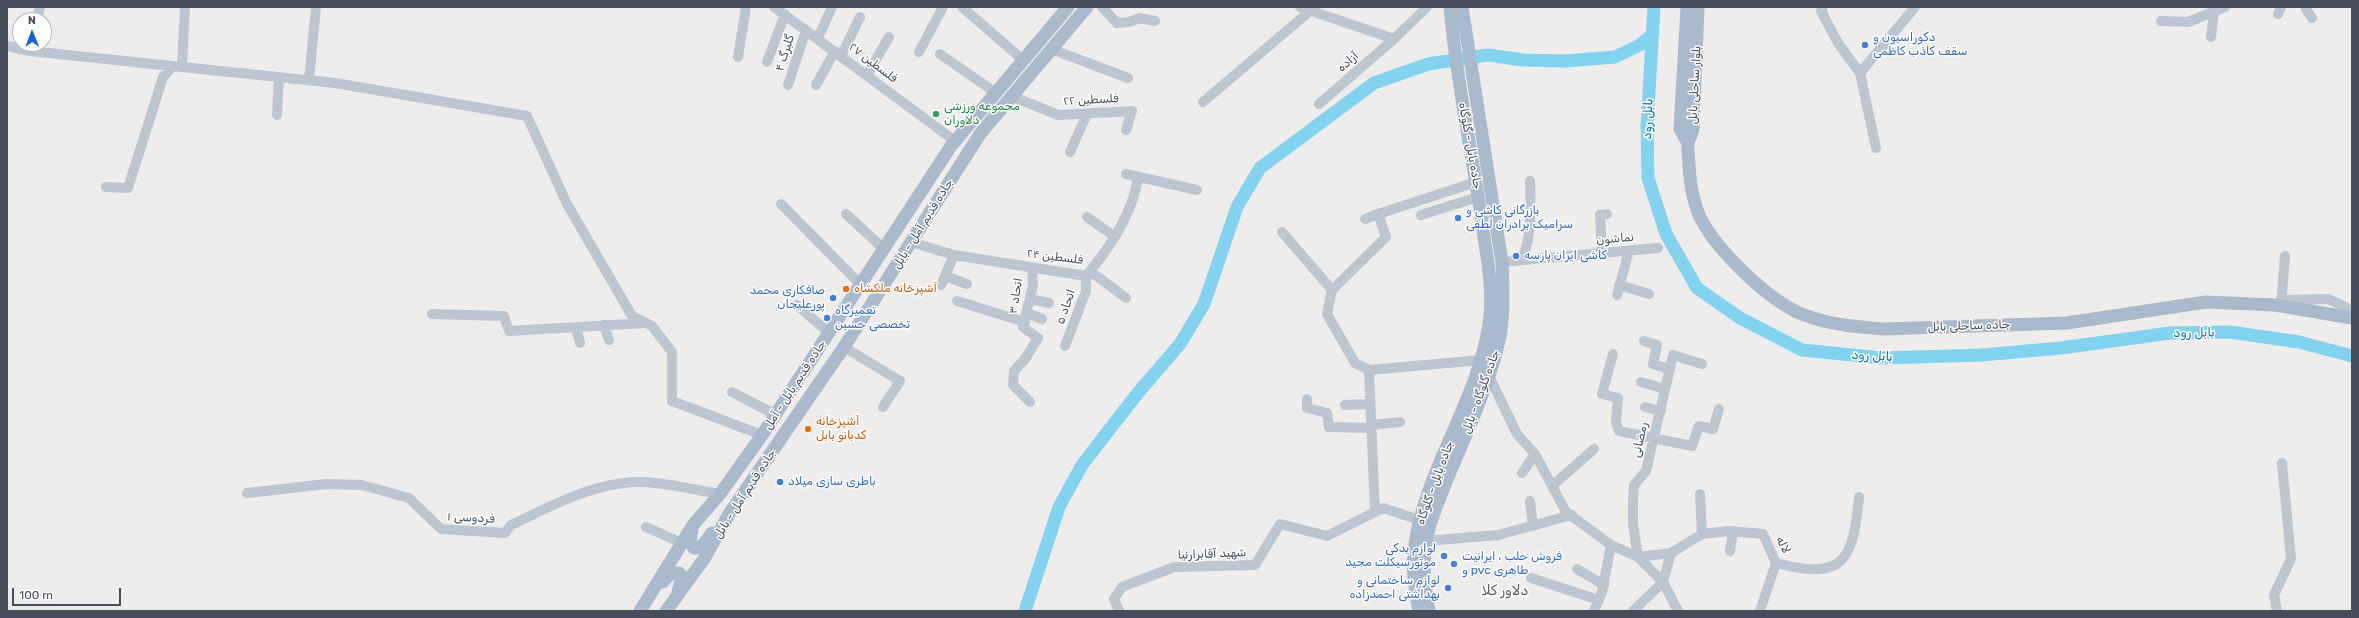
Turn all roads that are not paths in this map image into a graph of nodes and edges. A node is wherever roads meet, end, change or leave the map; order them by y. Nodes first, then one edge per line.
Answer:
1 (185, 7) edge
2 (316, 7) edge
3 (746, 7) edge
4 (774, 7) edge
5 (832, 7) edge
6 (943, 7) edge
7 (963, 7) edge
8 (1068, 7) edge
9 (1087, 7) edge
10 (1102, 7) edge
11 (1300, 7) edge
12 (1427, 7) edge
13 (1450, 7) edge
14 (1462, 7) edge
15 (1687, 7) edge
16 (1698, 7) edge
17 (1914, 7) edge
18 (2225, 7) edge
19 (1820, 8) edge
20 (2305, 8) edge
21 (1310, 10) junction
22 (2214, 12) junction
23 (785, 14) junction
24 (860, 17) dead end
25 (2312, 18) dead end
26 (2161, 21) dead end
27 (1155, 22) dead end
28 (806, 30) junction
29 (1459, 34) junction
30 (890, 37) dead end
31 (2212, 37) dead end
32 (818, 38) junction
33 (1394, 39) junction
34 (1051, 49) junction
35 (52, 51) edge
36 (919, 52) dead end
37 (838, 53) junction
38 (940, 54) dead end
39 (738, 57) dead end
40 (1024, 60) junction
41 (767, 62) dead end
42 (178, 66) junction
43 (1860, 73) junction
44 (867, 75) junction
45 (279, 77) junction
46 (1128, 78) dead end
47 (309, 80) junction
48 (788, 85) dead end
49 (816, 85) dead end
50 (996, 93) junction
51 (1011, 96) junction
52 (1202, 102) dead end
53 (1319, 104) dead end
54 (1087, 114) junction
55 (277, 115) dead end
56 (1126, 130) dead end
57 (955, 141) junction
58 (1688, 143) junction
59 (1876, 148) dead end
60 (1485, 150) junction
61 (1070, 152) dead end
62 (1471, 152) junction
63 (1126, 174) dead end
64 (1138, 177) junction
65 (1530, 181) dead end
66 (1476, 182) junction
67 (106, 187) dead end
68 (1197, 190) dead end
69 (1478, 197) junction
70 (780, 204) dead end
71 (846, 214) dead end
72 (1378, 214) junction
73 (1607, 214) dead end
74 (1421, 215) dead end
75 (1087, 217) dead end
76 (1365, 219) dead end
77 (1282, 232) dead end
78 (1114, 236) junction
79 (911, 242) junction
80 (1658, 248) dead end
81 (884, 249) junction
82 (1630, 251) junction
83 (1602, 253) junction
84 (954, 255) junction
85 (2286, 256) dead end
86 (1522, 260) junction
87 (1502, 262) junction
88 (1032, 268) junction
89 (1088, 273) junction
90 (967, 284) dead end
91 (861, 285) junction
92 (1332, 290) junction
93 (1649, 294) dead end
94 (1126, 298) dead end
95 (1030, 299) junction
96 (957, 301) dead end
97 (1049, 303) dead end
98 (2281, 303) junction
99 (797, 305) dead end
100 (2352, 310) edge
101 (432, 314) dead end
102 (1026, 318) junction
103 (2352, 318) edge
104 (1042, 319) dead end
105 (646, 323) junction
106 (604, 325) junction
107 (576, 327) junction
108 (829, 333) junction
109 (609, 340) dead end
110 (1644, 341) dead end
111 (580, 343) dead end
112 (1065, 346) dead end
113 (844, 347) junction
114 (1612, 354) dead end
115 (1481, 360) junction
116 (1702, 364) dead end
117 (1670, 369) junction
118 (1370, 370) junction
119 (1489, 376) junction
120 (1641, 382) dead end
121 (1665, 388) junction
122 (732, 392) dead end
123 (1307, 399) dead end
124 (1030, 402) dead end
125 (1370, 404) junction
126 (1346, 405) dead end
127 (882, 407) dead end
128 (1645, 407) dead end
129 (1661, 410) junction
130 (1719, 410) dead end
131 (776, 415) junction
132 (1400, 422) dead end
133 (1372, 426) junction
134 (762, 435) junction
135 (1654, 440) junction
136 (1594, 450) dead end
137 (1535, 454) junction
138 (2282, 463) dead end
139 (1522, 473) dead end
140 (1552, 486) junction
141 (247, 493) dead end
142 (720, 494) junction
143 (1700, 494) dead end
144 (1859, 497) dead end
145 (1530, 501) dead end
146 (1375, 512) junction
147 (729, 514) junction
148 (1572, 515) junction
149 (1420, 520) junction
150 (693, 525) junction
151 (1533, 526) junction
152 (646, 527) dead end
153 (1732, 531) junction
154 (1702, 534) junction
155 (1426, 541) junction
156 (682, 543) junction
157 (1611, 545) junction
158 (1730, 550) dead end
159 (1671, 554) junction
160 (1638, 557) junction
161 (1776, 563) junction
162 (1577, 569) dead end
163 (1531, 578) dead end
164 (1663, 582) junction
165 (1604, 585) junction
166 (1556, 586) junction
167 (677, 595) junction
168 (1551, 596) dead end
169 (1598, 600) junction
170 (641, 611) edge
171 (666, 611) edge
172 (1119, 611) edge
173 (1419, 611) edge
174 (1429, 611) edge
175 (1594, 611) edge
176 (1633, 611) edge
177 (1678, 611) edge
178 (1760, 611) edge
179 (2277, 611) edge

1 - 42 street
2 - 47 street
3 - 39 street
4 - 23 street, فلسطین ۲۷
5 - 32 street
6 - 36 street
7 - 40 street
8 - 40 main road, جاده قدیم بابل - آمل
9 - 34 main road, جاده قدیم آمل - بابل
10 - 27 street
11 - 21 street
12 - 33 street, آزاده
13 - 29 main road
14 - 29 main road
15 - 58 main road, بلوار ساحلی بابل
16 - 58 main road, بلوار ساحلی بابل
17 - 43 street
18 - 22 street
19 - 43 street
20 - 25 street
21 - 33 street
21 - 52 street
22 - 26 street
22 - 31 street
23 - 28 street, فلسطین ۲۷
23 - 41 street
24 - 37 street
28 - 32 street, فلسطین ۲۷
28 - 48 street, گلبرگ ۴
29 - 60 main road, جاده گلوگاه - بابل
29 - 62 main road, جاده بابل - گلوگاه
30 - 44 street
32 - 37 street, فلسطین ۲۷
33 - 53 street, آزاده
34 - 46 street
34 - 51 main road, جاده قدیم آمل - بابل
35 - 42 street
37 - 44 street, فلسطین ۲۷
37 - 49 street
38 - 50 street
40 - 50 main road, جاده قدیم بابل - آمل
42 - 45 street
42 - 67 street
43 - 59 street
44 - 57 street, فلسطین ۲۷
45 - 47 street
45 - 55 street
47 - 105 street
50 - 57 main road, جاده قدیم بابل - آمل
51 - 54 street, فلسطین ۲۲
51 - 79 main road, جاده قدیم آمل - بابل
54 - 56 street, فلسطین ۲۲
54 - 61 street
57 - 81 main road, جاده قدیم بابل - آمل
58 - 98 main road, جاده ساحلی بابل
60 - 62 main road
60 - 87 main road, جاده گلوگاه - بابل
62 - 66 main road, جاده بابل - گلوگاه
63 - 64 street
64 - 68 street
64 - 78 street, فلسطین ۲۴
65 - 86 street
66 - 69 main road, جاده بابل - گلوگاه
66 - 72 street
69 - 74 street
69 - 115 main road, جاده بابل - گلوگاه
70 - 91 street
71 - 81 street
72 - 76 street
72 - 92 street
73 - 83 street
75 - 78 street
77 - 92 street
78 - 89 street, فلسطین ۲۴
79 - 84 street, فلسطین ۲۴
79 - 113 main road, جاده قدیم آمل - بابل
80 - 82 street, نماشون
81 - 91 main road, جاده قدیم بابل - آمل
82 - 83 street, نماشون
82 - 93 street
83 - 86 street, نماشون
84 - 88 street, فلسطین ۲۴
84 - 90 street
85 - 98 street
86 - 87 street, نماشون
87 - 119 main road, جاده گلوگاه - بابل
88 - 89 street, فلسطین ۲۴
88 - 95 street, اتحاد ۳
89 - 94 street
89 - 112 street, اتحاد ۵
91 - 108 main road, جاده قدیم بابل - آمل
92 - 118 street
95 - 97 street
95 - 102 street, اتحاد ۳
96 - 102 street
98 - 100 street
98 - 103 main road, جاده ساحلی بابل
99 - 108 street
101 - 107 street
102 - 104 street
102 - 124 street, اتحاد ۳
105 - 106 street
105 - 134 street
106 - 107 street
106 - 109 street
107 - 111 street
108 - 131 main road, جاده قدیم بابل - آمل
110 - 117 street
113 - 127 street
113 - 147 main road, جاده قدیم آمل - بابل
114 - 135 street
115 - 118 street
115 - 149 main road, جاده بابل - گلوگاه
116 - 117 street, رمضانی
117 - 121 street, رمضانی
118 - 125 street
119 - 137 street
119 - 155 main road, جاده گلوگاه - بابل
120 - 121 street
121 - 129 street, رمضانی
122 - 131 street
123 - 133 street
125 - 126 street
125 - 133 street
128 - 129 street
129 - 135 street, رمضانی
130 - 135 street
131 - 134 main road, جاده قدیم بابل - آمل
132 - 133 street
133 - 146 street
134 - 142 main road, جاده قدیم بابل - آمل
135 - 160 street, رمضانی
136 - 140 street
137 - 139 street
137 - 140 street
138 - 179 street
140 - 148 street
141 - 142 street, فردوسی ۱
142 - 150 main road, جاده قدیم بابل - آمل
143 - 154 street
144 - 161 street, لاله
145 - 151 street
146 - 149 street, شهید آقابرارنیا
146 - 172 street, شهید آقابرارنیا
147 - 150 main road
147 - 167 main road, جاده قدیم آمل - بابل
148 - 151 street
148 - 157 street
149 - 173 main road, جاده بابل - گلوگاه
150 - 156 main road, جاده قدیم بابل - آمل
151 - 155 street
152 - 156 street
153 - 154 street, لاله
153 - 158 street
153 - 161 street, لاله
154 - 159 street, لاله
155 - 174 main road, جاده گلوگاه - بابل
156 - 170 main road, جاده قدیم بابل - آمل
157 - 160 street
157 - 165 street
159 - 160 street, لاله
159 - 164 street
160 - 164 street
161 - 178 street
162 - 165 street
163 - 166 street
164 - 176 street
164 - 177 street
165 - 169 street
166 - 168 street
166 - 169 street
167 - 170 main road
167 - 171 main road, جاده قدیم آمل - بابل
169 - 175 street

